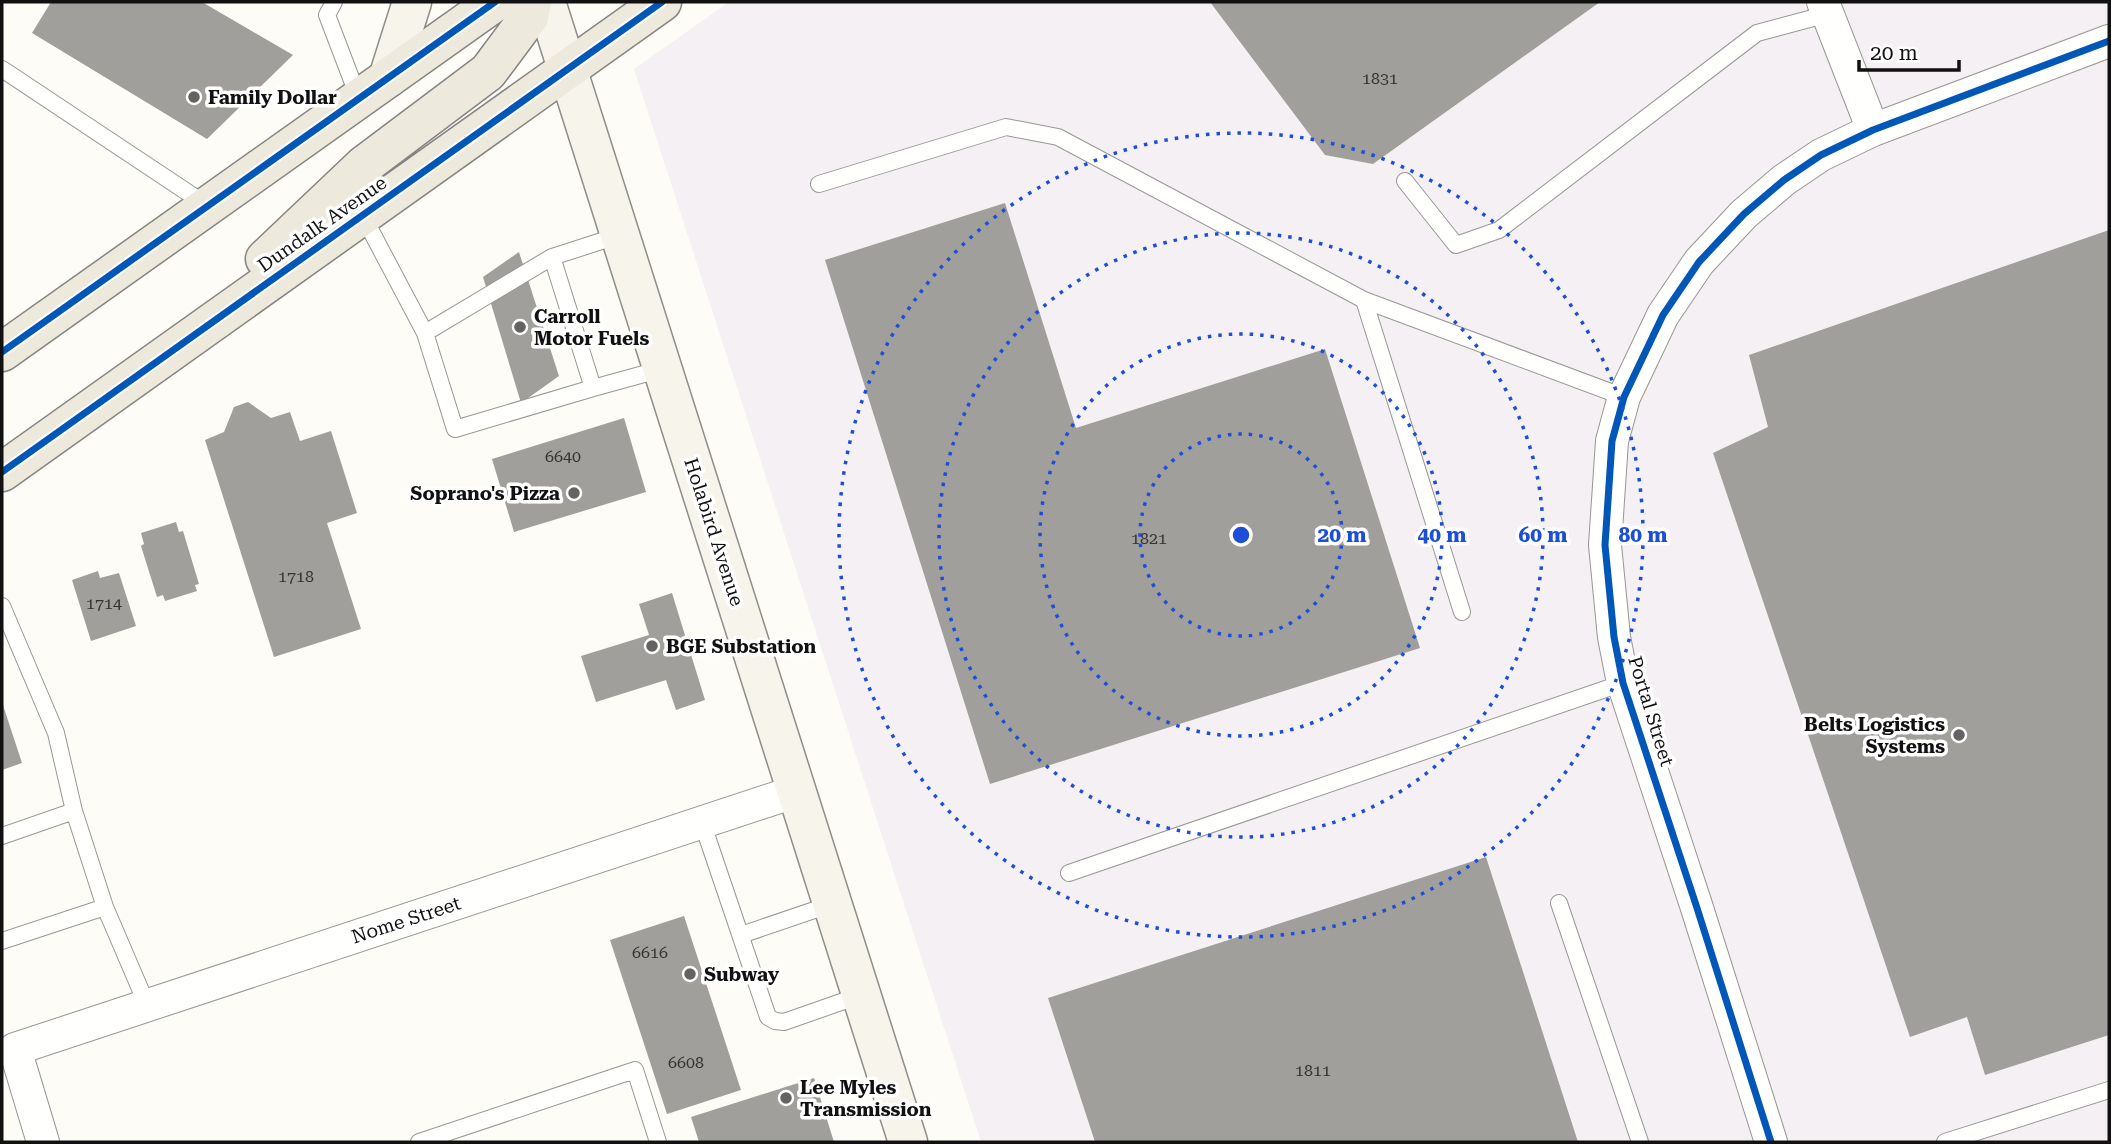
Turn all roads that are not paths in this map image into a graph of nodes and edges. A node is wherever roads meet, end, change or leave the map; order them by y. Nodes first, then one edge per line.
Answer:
1 (334, 2) edge
2 (412, 2) edge
3 (495, 2) edge
4 (532, 2) edge
5 (546, 2) edge
6 (662, 2) edge
7 (1825, 8) edge
8 (2109, 41) edge
9 (2, 69) edge
10 (565, 69) junction
11 (374, 89) junction
12 (1873, 130) junction
13 (1405, 181) dead end
14 (819, 184) dead end
15 (208, 206) junction
16 (362, 214) junction
17 (620, 235) junction
18 (552, 257) junction
19 (1364, 300) junction
20 (425, 333) junction
21 (2, 352) edge
22 (165, 355) junction
23 (662, 369) junction
24 (593, 388) junction
25 (1624, 397) junction
26 (2, 472) edge
27 (2, 606) edge
28 (1462, 612) dead end
29 (1623, 683) junction
30 (797, 791) junction
31 (74, 811) junction
32 (702, 822) junction
33 (2, 836) edge
34 (1069, 873) dead end
35 (1559, 903) dead end
36 (832, 904) junction
37 (104, 907) junction
38 (741, 935) junction
39 (2, 941) edge
40 (861, 995) junction
41 (146, 1005) junction
42 (8, 1051) edge
43 (2109, 1090) edge
44 (1766, 1141) edge
45 (43, 1142) edge
46 (419, 1142) edge
47 (658, 1142) edge
48 (908, 1142) edge
49 (1640, 1142) edge
50 (1945, 1142) edge

1 - 11 lane
2 - 11 main road
3 - 11 main road
4 - 22 main road
5 - 10 main road, Holabird Avenue
6 - 10 main road, Dundalk Avenue
7 - 12 street
7 - 13 lane
8 - 12 street, Portal Street
9 - 15 lane
10 - 16 main road, Dundalk Avenue
10 - 17 main road, Holabird Avenue
11 - 15 main road
12 - 25 street, Portal Street
14 - 19 lane
15 - 21 main road
16 - 20 lane
16 - 22 main road, Dundalk Avenue
17 - 18 lane
17 - 23 main road, Holabird Avenue
18 - 20 lane
18 - 24 lane
19 - 25 lane
19 - 28 lane
20 - 24 lane
22 - 26 main road, Dundalk Avenue
23 - 24 lane
23 - 30 main road, Holabird Avenue
25 - 29 street, Portal Street
27 - 31 lane
29 - 34 lane
29 - 44 street, Portal Street
30 - 32 street, Nome Street
30 - 36 main road, Holabird Avenue
31 - 33 lane
31 - 37 lane
32 - 38 lane
32 - 41 street, Nome Street
35 - 49 lane
36 - 38 lane
36 - 40 main road, Holabird Avenue
37 - 39 lane
37 - 41 lane
38 - 40 lane
40 - 48 main road, Holabird Avenue
41 - 42 street, Nome Street
42 - 45 street
43 - 50 lane
46 - 47 lane

